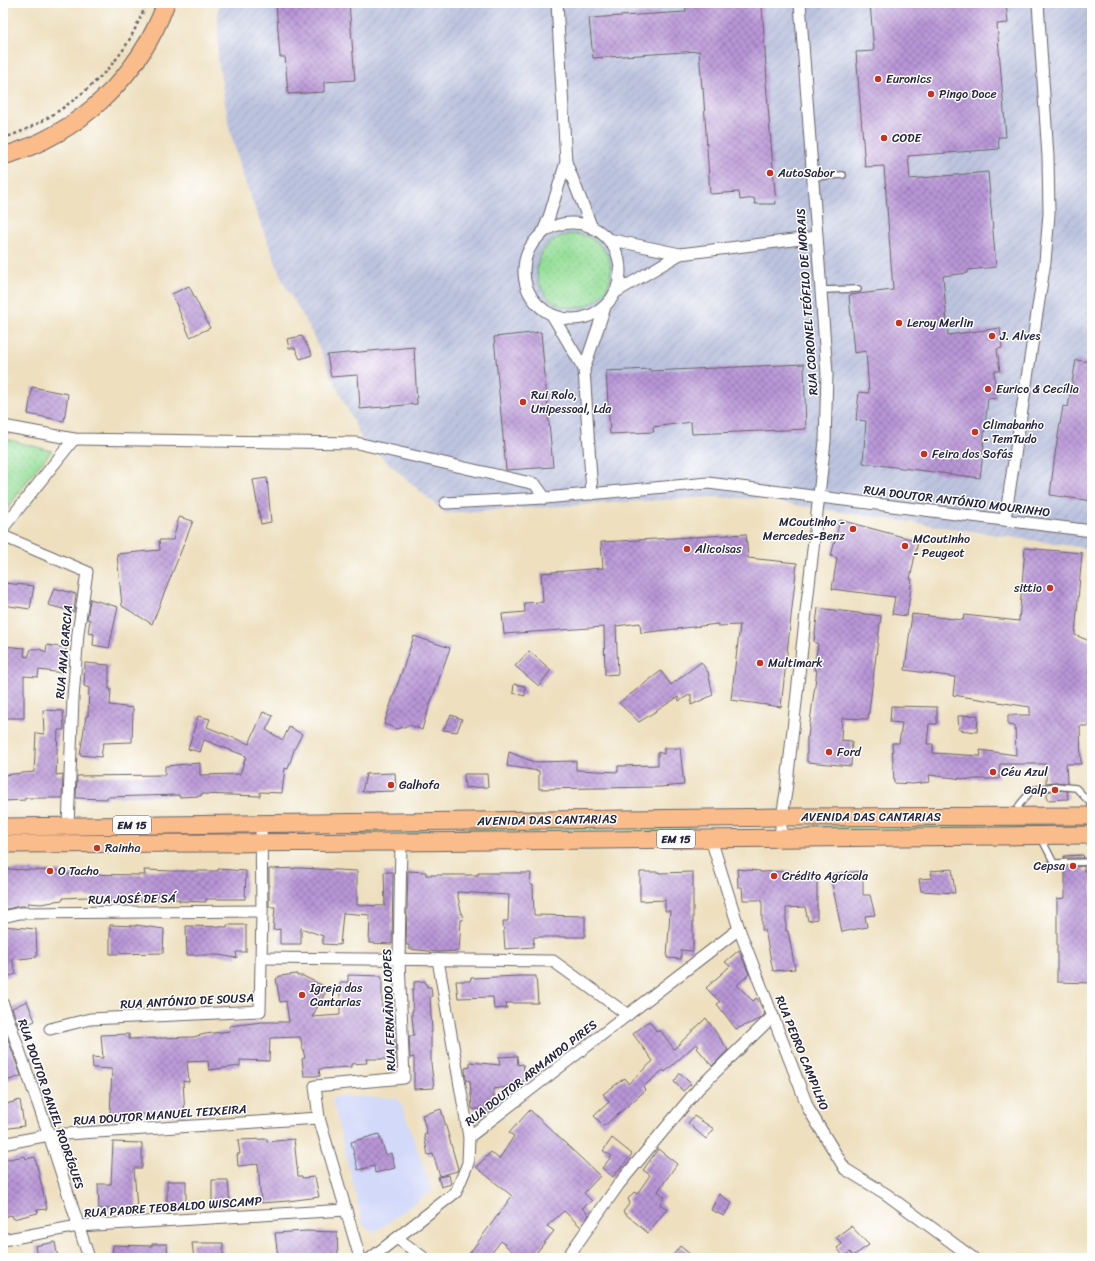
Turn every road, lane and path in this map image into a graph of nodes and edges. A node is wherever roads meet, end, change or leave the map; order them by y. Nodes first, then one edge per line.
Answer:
1 (147, 3) edge
2 (157, 3) edge
3 (166, 3) edge
4 (557, 3) edge
5 (800, 3) edge
6 (1038, 3) edge
7 (143, 22) dead end
8 (115, 67) dead end
9 (3, 138) edge
10 (3, 148) edge
11 (3, 156) edge
12 (566, 162) junction
13 (843, 175) dead end
14 (812, 177) junction
15 (592, 228) junction
16 (542, 234) junction
17 (817, 237) junction
18 (608, 239) junction
19 (680, 254) junction
20 (858, 289) dead end
21 (821, 290) junction
22 (616, 292) junction
23 (605, 307) junction
24 (552, 315) junction
25 (584, 369) junction
26 (3, 426) edge
27 (74, 438) junction
28 (592, 494) junction
29 (819, 497) junction
30 (545, 498) junction
31 (446, 502) dead end
32 (1005, 519) junction
33 (3, 528) edge
34 (1092, 531) edge
35 (3, 536) edge
36 (1092, 805) edge
37 (1092, 816) edge
38 (782, 817) junction
39 (1013, 817) junction
40 (261, 823) junction
41 (68, 826) junction
42 (3, 827) edge
43 (1040, 835) junction
44 (1092, 835) edge
45 (780, 838) junction
46 (677, 839) junction
47 (711, 839) junction
48 (260, 842) junction
49 (401, 842) junction
50 (3, 844) edge
51 (1092, 862) edge
52 (262, 911) junction
53 (3, 917) edge
54 (739, 929) junction
55 (261, 958) junction
56 (400, 960) junction
57 (438, 960) junction
58 (3, 1004) edge
59 (628, 1015) junction
60 (773, 1016) junction
61 (50, 1029) dead end
62 (319, 1118) junction
63 (48, 1135) junction
64 (470, 1137) junction
65 (3, 1144) edge
66 (346, 1210) junction
67 (78, 1226) junction
68 (397, 1238) junction
69 (3, 1240) edge
70 (89, 1258) edge
71 (360, 1258) edge
72 (371, 1258) edge
73 (424, 1258) edge
74 (567, 1258) edge
75 (973, 1258) edge

1 - 9 path
2 - 10 main road
3 - 11 main road
4 - 12 street
5 - 14 street, RUA CORONEL TEÓFILO DE MORAIS
6 - 32 street
7 - 8 path
12 - 15 street
12 - 16 street
13 - 14 lane
14 - 17 street, RUA CORONEL TEÓFILO DE MORAIS
15 - 16 street
15 - 18 street
16 - 24 street
17 - 19 street
17 - 21 street, RUA CORONEL TEÓFILO DE MORAIS
18 - 19 street
18 - 22 street
19 - 22 street
20 - 21 lane
21 - 29 street, RUA CORONEL TEÓFILO DE MORAIS
22 - 23 street
23 - 24 street
23 - 25 street
24 - 25 street
25 - 28 street
26 - 27 street
27 - 30 street
27 - 33 street
28 - 29 street, RUA DOUTOR ANTÓNIO MOURINHO
28 - 30 street, RUA DOUTOR ANTÓNIO MOURINHO
29 - 32 street, RUA DOUTOR ANTÓNIO MOURINHO
29 - 38 street, RUA CORONEL TEÓFILO DE MORAIS
30 - 31 street, RUA DOUTOR ANTÓNIO MOURINHO
32 - 34 street, RUA DOUTOR ANTÓNIO MOURINHO
35 - 41 street, RUA ANA GARCIA
36 - 39 lane
37 - 39 main road, AVENIDA DAS CANTARIAS / EM 15
38 - 39 main road, AVENIDA DAS CANTARIAS / EM 15
38 - 40 main road, AVENIDA DAS CANTARIAS / EM 15
38 - 45 street, RUA CORONEL TEÓFILO DE MORAIS
38 - 46 main road
40 - 41 main road, AVENIDA DAS CANTARIAS / EM 15
40 - 48 street, RUA ANTÓNIO DE SOUSA
41 - 42 main road, AVENIDA DAS CANTARIAS / EM 15
43 - 44 main road, AVENIDA DAS CANTARIAS / EM 15
43 - 45 main road, AVENIDA DAS CANTARIAS / EM 15
43 - 51 lane
45 - 47 main road, AVENIDA DAS CANTARIAS / EM 15
46 - 47 main road, AVENIDA DAS CANTARIAS / EM 15
46 - 49 main road, AVENIDA DAS CANTARIAS / EM 15
47 - 54 street, RUA PEDRO CAMPILHO
48 - 49 main road, AVENIDA DAS CANTARIAS / EM 15
48 - 50 main road, AVENIDA DAS CANTARIAS / EM 15
48 - 52 street, RUA ANTÓNIO DE SOUSA
49 - 56 street, RUA FERNÃNDO LOPES
52 - 53 street, RUA JOSÉ DE SÁ
52 - 55 street, RUA ANTÓNIO DE SOUSA
54 - 59 street, RUA DOUTOR ARMANDO PIRES
54 - 60 street, RUA PEDRO CAMPILHO
55 - 56 street
55 - 61 street, RUA ANTÓNIO DE SOUSA
56 - 57 street
56 - 62 street, RUA FERNÃNDO LOPES
57 - 59 street
57 - 64 street
58 - 63 street, RUA DOUTOR DANIEL RODRÍGUES
59 - 64 street, RUA DOUTOR ARMANDO PIRES
60 - 74 street
60 - 75 street, RUA PEDRO CAMPILHO
62 - 63 street, RUA DOUTOR MANUEL TEIXEIRA
62 - 66 street, RUA FERNÃNDO LOPES
63 - 65 street, RUA DOUTOR MANUEL TEIXEIRA
63 - 67 street, RUA DOUTOR DANIEL RODRÍGUES
64 - 68 street, RUA DOUTOR ARMANDO PIRES
66 - 67 street, RUA PADRE TEOBALDO WISCAMP
66 - 71 street, RUA FERNÃNDO LOPES
67 - 69 street, RUA PADRE TEOBALDO WISCAMP
67 - 70 street, RUA DOUTOR DANIEL RODRÍGUES
68 - 72 street, RUA DOUTOR ARMANDO PIRES
68 - 73 street

